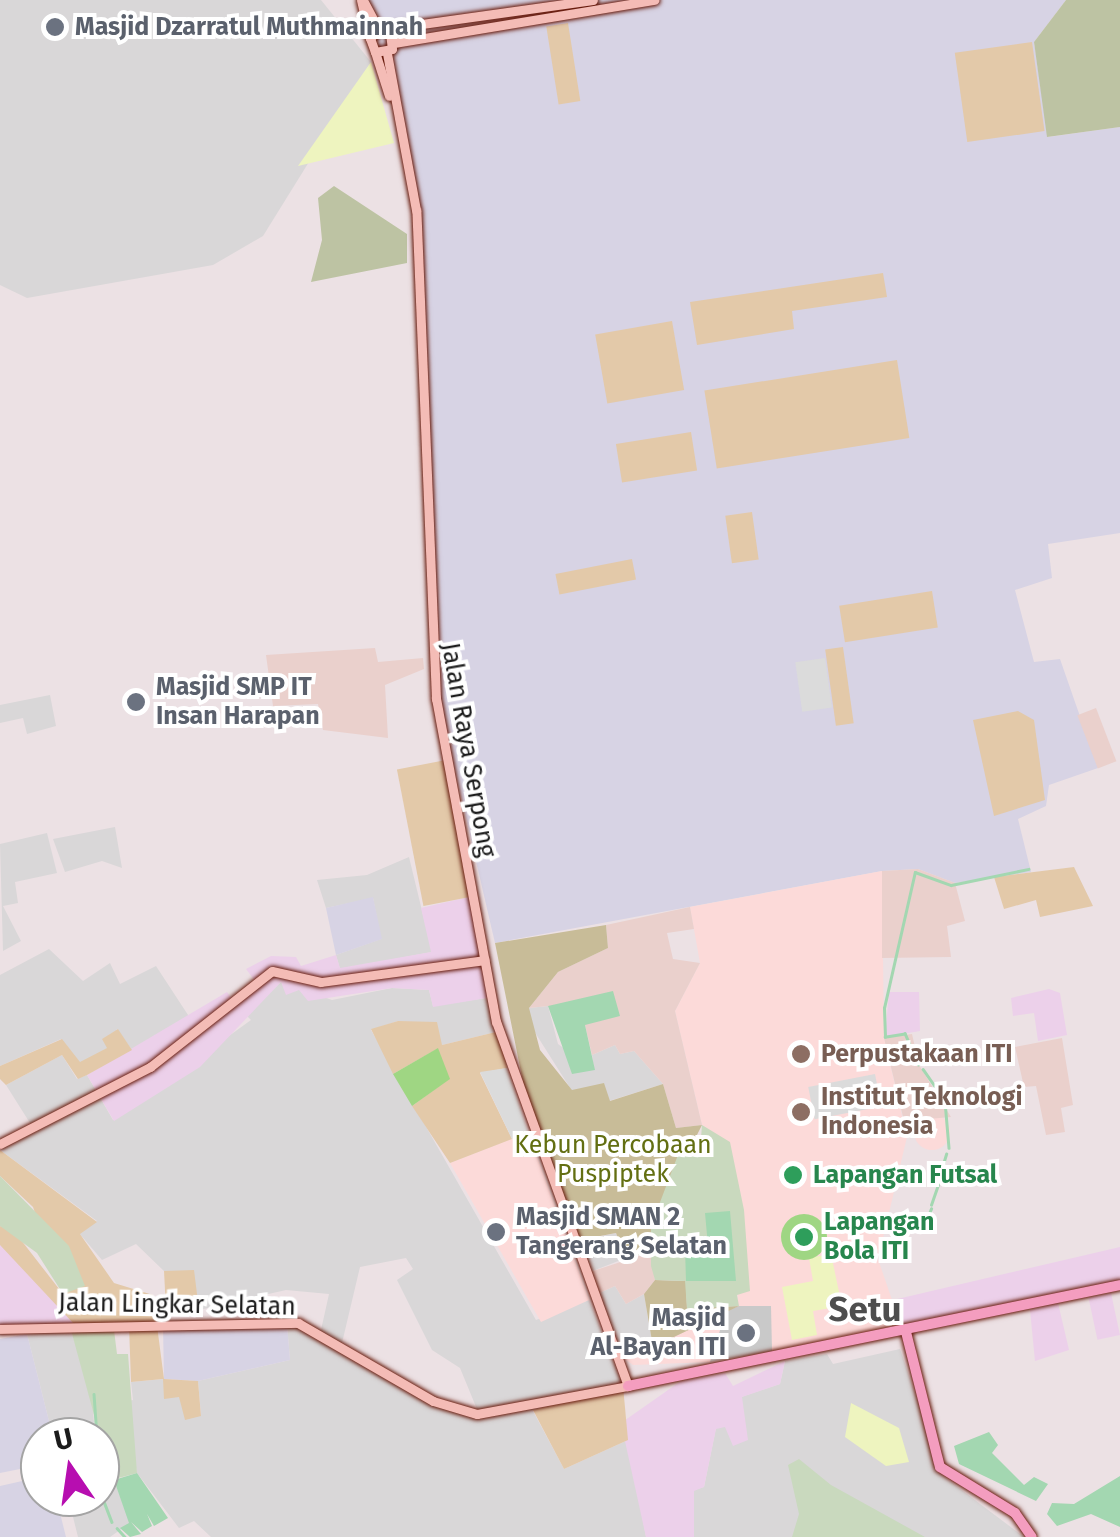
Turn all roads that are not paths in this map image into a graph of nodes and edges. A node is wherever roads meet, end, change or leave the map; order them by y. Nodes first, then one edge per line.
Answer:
1 (362, 0) edge
2 (593, 0) edge
3 (654, 0) edge
4 (375, 34) junction
5 (392, 38) junction
6 (374, 52) junction
7 (387, 53) junction
8 (390, 99) junction
9 (485, 960) junction
10 (0, 1144) edge
11 (1120, 1285) edge
12 (0, 1329) edge
13 (906, 1332) junction
14 (628, 1386) junction
15 (1032, 1537) edge

1 - 4 main road
2 - 5 main road
3 - 5 main road
4 - 5 main road
4 - 6 main road, Jalan Raya Serpong
5 - 7 main road
6 - 7 main road
6 - 8 main road, Jalan Raya Serpong
7 - 8 main road, Jalan Raya Serpong
8 - 9 main road, Jalan Raya Serpong
9 - 10 main road
9 - 14 main road, Jalan Raya Serpong
11 - 13 main road
12 - 14 main road, Jalan Lingkar Selatan
13 - 14 main road
13 - 15 main road

